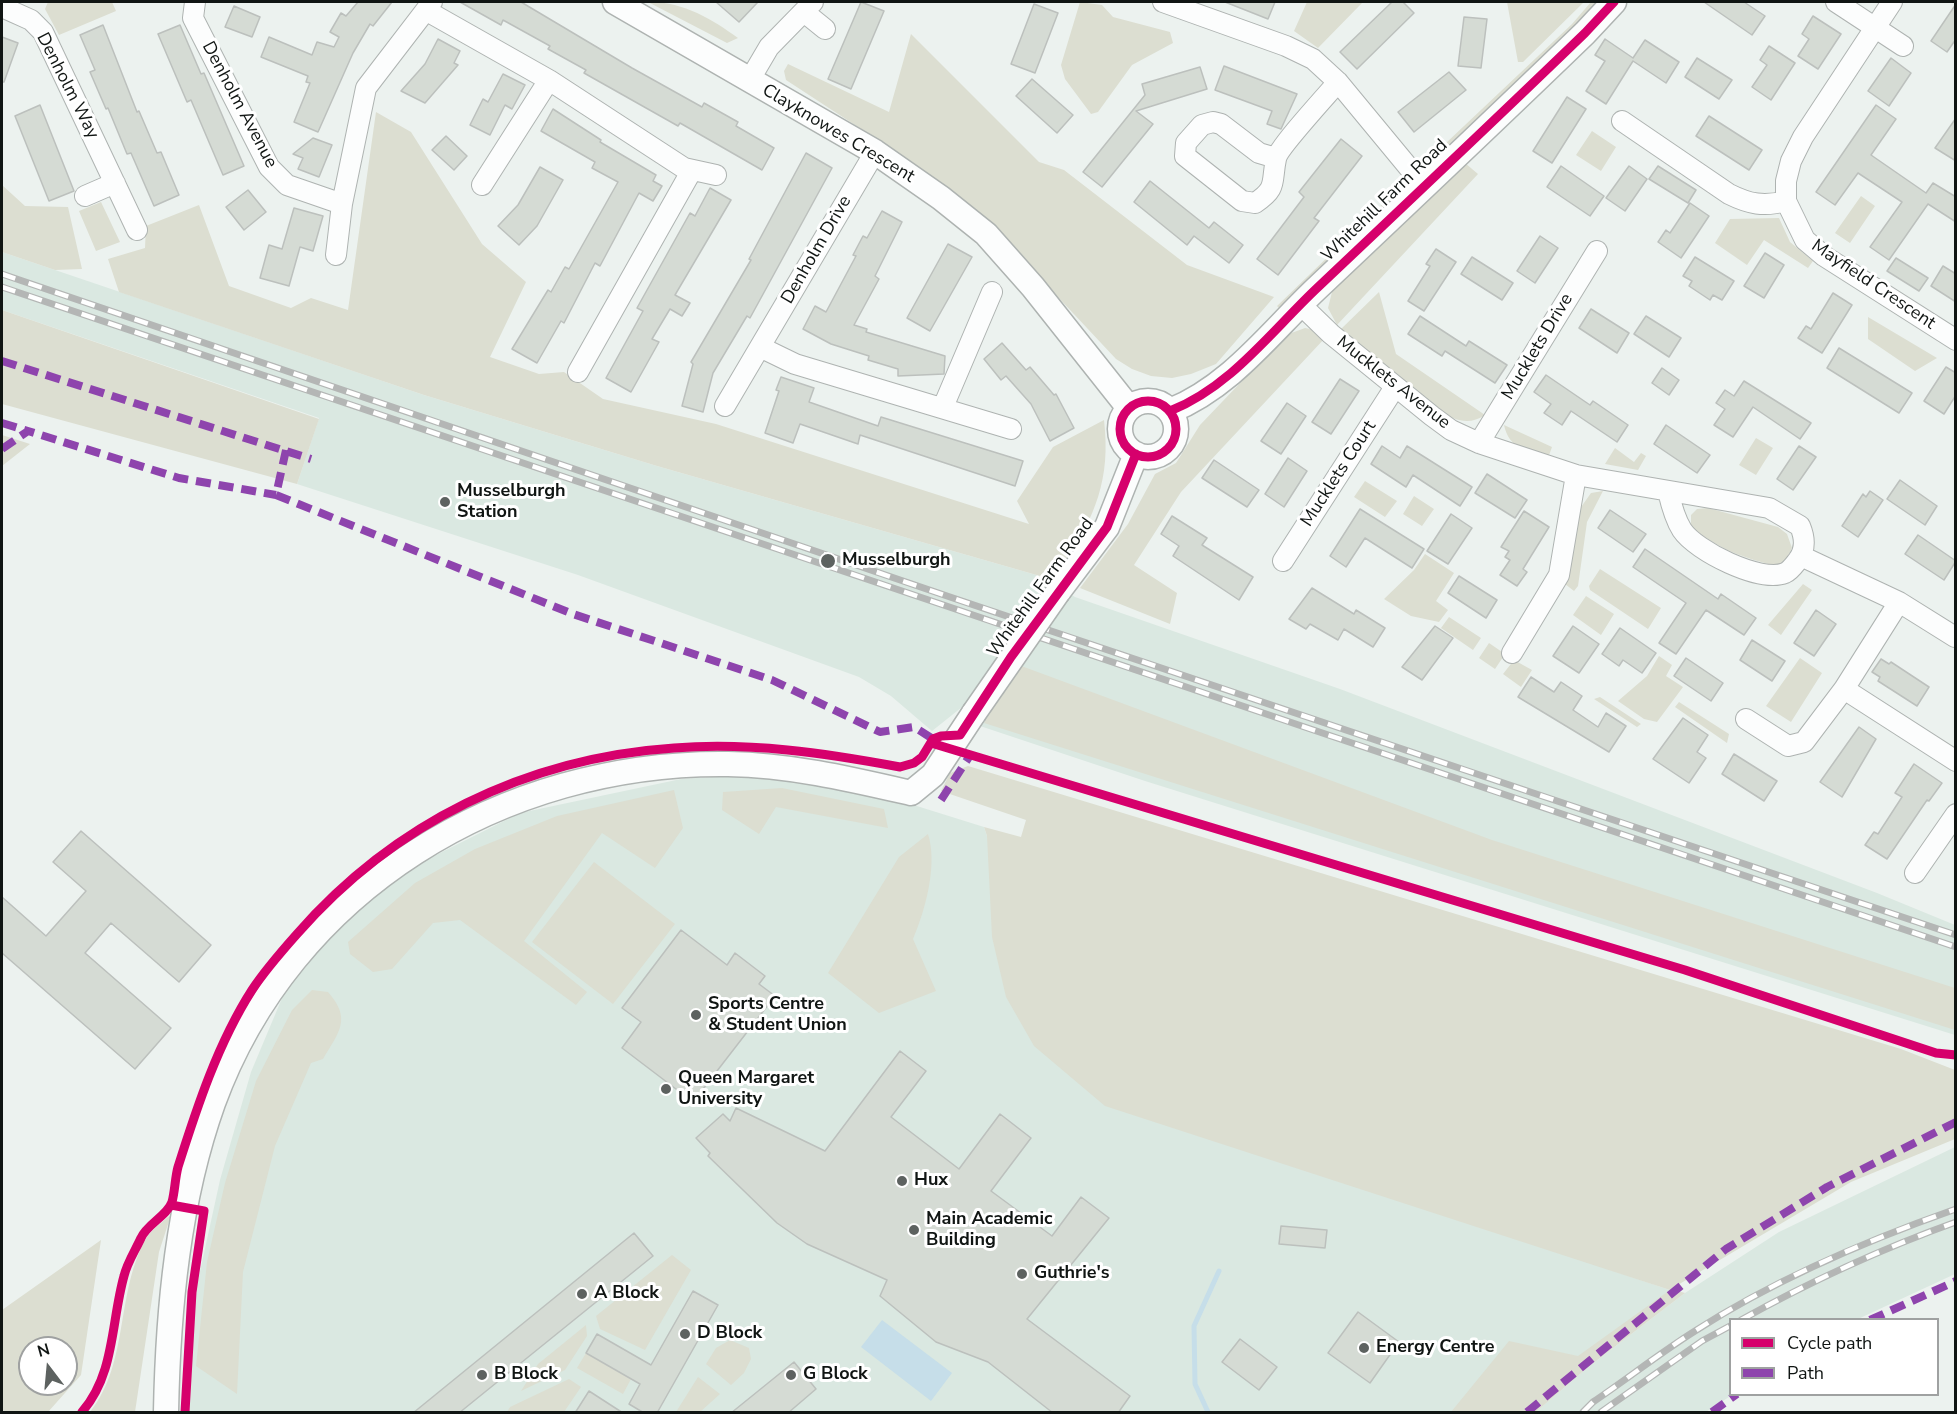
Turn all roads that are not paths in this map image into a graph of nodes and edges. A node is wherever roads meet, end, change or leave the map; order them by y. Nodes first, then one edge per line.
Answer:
1 (195, 2) edge
2 (615, 2) edge
3 (1163, 2) edge
4 (1614, 2) edge
5 (1836, 2) edge
6 (1892, 2) edge
7 (430, 6) edge
8 (1196, 6) edge
9 (2, 7) edge
10 (809, 7) edge
11 (1876, 27) junction
12 (825, 30) dead end
13 (1903, 45) dead end
14 (549, 80) junction
15 (749, 81) junction
16 (1338, 82) junction
17 (1622, 121) dead end
18 (874, 152) junction
19 (1276, 158) junction
20 (692, 170) junction
21 (716, 175) dead end
22 (115, 183) junction
23 (482, 185) dead end
24 (1424, 186) junction
25 (85, 196) dead end
26 (1786, 201) junction
27 (342, 204) junction
28 (137, 230) dead end
29 (1597, 251) dead end
30 (336, 255) dead end
31 (992, 292) dead end
32 (1300, 304) junction
33 (1956, 340) edge
34 (760, 347) junction
35 (578, 372) dead end
36 (1395, 387) junction
37 (725, 406) dead end
38 (943, 407) junction
39 (1129, 408) junction
40 (1170, 411) junction
41 (1011, 429) dead end
42 (1479, 443) junction
43 (1136, 454) junction
44 (1576, 475) junction
45 (1668, 491) junction
46 (1801, 556) junction
47 (1283, 561) dead end
48 (1899, 602) junction
49 (1955, 637) edge
50 (1512, 653) dead end
51 (1844, 689) junction
52 (1746, 719) dead end
53 (1956, 761) edge
54 (1956, 814) edge
55 (1915, 873) dead end
56 (166, 1413) edge

1 - 27 street, Denholm Avenue
2 - 15 street, Clayknowes Crescent
3 - 8 street
4 - 24 street, Whitehill Farm Road
5 - 11 street
6 - 11 street
7 - 14 street
7 - 27 street
8 - 16 street
9 - 22 street, Denholm Way
10 - 12 street
10 - 15 street
11 - 13 street
11 - 26 street
14 - 20 street
14 - 23 street
15 - 18 street, Clayknowes Crescent
16 - 19 street
16 - 24 street
17 - 26 street
18 - 34 street, Denholm Drive
18 - 39 street, Clayknowes Crescent
19 - 19 street
20 - 21 street
20 - 35 street
22 - 25 street
22 - 28 street, Denholm Way
24 - 32 street, Whitehill Farm Road
26 - 33 street, Mayfield Crescent
27 - 30 street
29 - 42 street, Mucklets Drive
31 - 38 street
32 - 36 street, Mucklets Avenue
32 - 40 street, Whitehill Farm Road
34 - 37 street, Denholm Drive
34 - 38 street
36 - 42 street, Mucklets Avenue
36 - 47 street, Mucklets Court
38 - 41 street
39 - 40 street
39 - 43 street
40 - 43 street
42 - 44 street, Mucklets Avenue
43 - 56 street, Whitehill Farm Road, bridge
44 - 45 street, Mucklets Avenue
44 - 50 street
45 - 46 street, Mucklets Avenue
45 - 46 street
46 - 48 street
48 - 49 street
48 - 51 street
51 - 52 street
51 - 53 street
54 - 55 street

